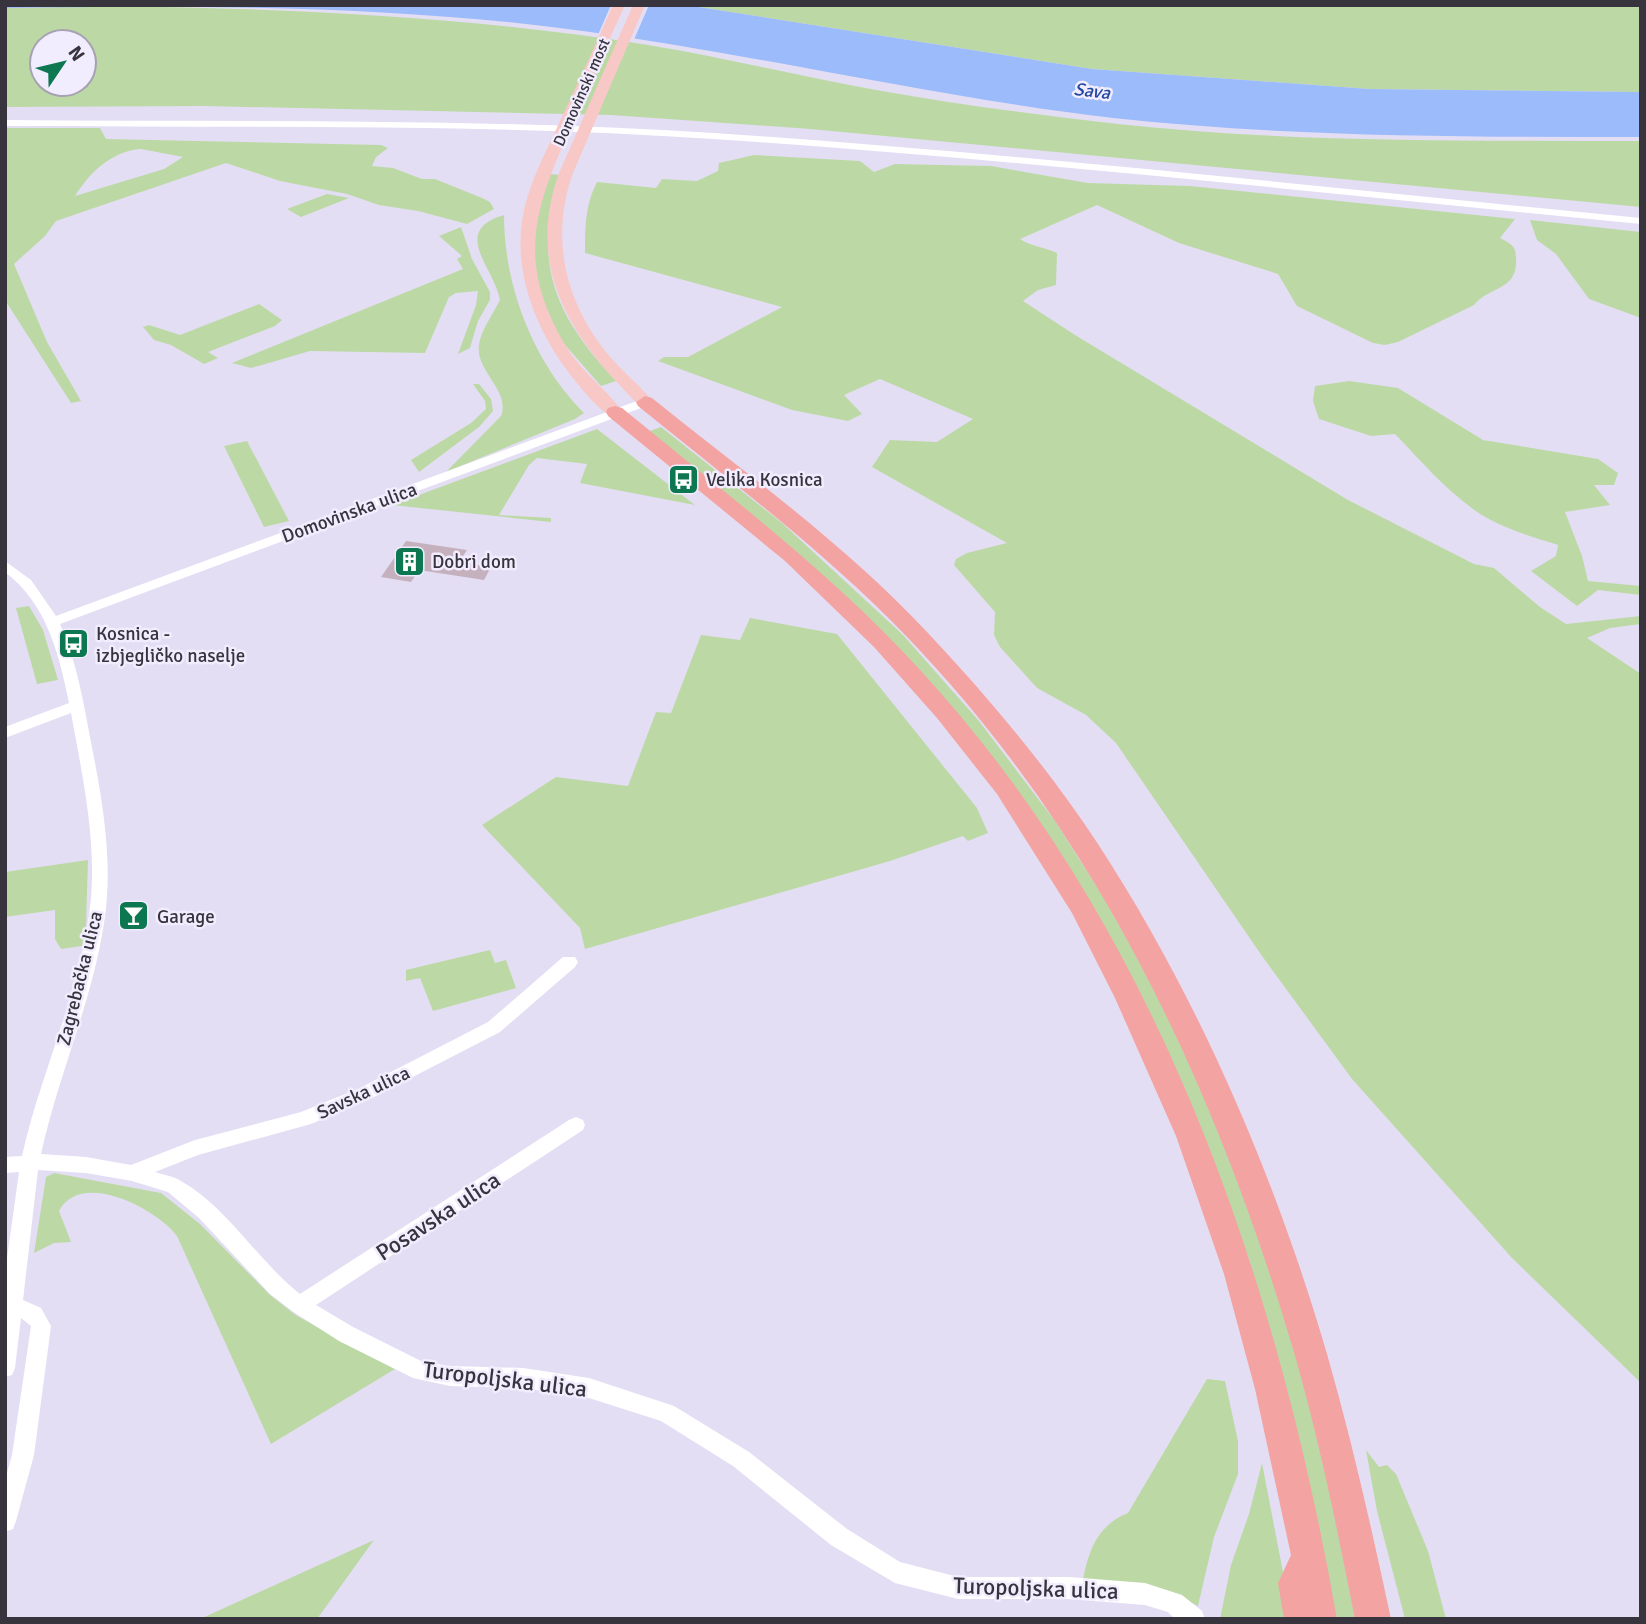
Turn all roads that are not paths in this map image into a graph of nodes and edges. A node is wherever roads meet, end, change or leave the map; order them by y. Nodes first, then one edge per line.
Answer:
1 (620, 5) edge
2 (639, 5) edge
3 (5, 123) edge
4 (1641, 221) edge
5 (630, 407) junction
6 (5, 565) edge
7 (52, 622) junction
8 (76, 706) junction
9 (5, 733) edge
10 (569, 962) dead end
11 (576, 1125) dead end
12 (30, 1163) junction
13 (5, 1165) edge
14 (132, 1173) junction
15 (299, 1305) junction
16 (13, 1308) junction
17 (5, 1368) edge
18 (5, 1521) edge
19 (1359, 1544) junction
20 (1309, 1553) junction
21 (1194, 1619) edge
22 (1302, 1619) edge
23 (1319, 1619) edge
24 (1373, 1619) edge
25 (1389, 1619) edge

1 - 5 main road, Domovinski most
2 - 5 main road, Domovinski most
3 - 4 street
5 - 7 street, Domovinska ulica
5 - 19 highway
5 - 20 highway
6 - 7 street, Zagrebačka ulica
7 - 8 street, Zagrebačka ulica
8 - 9 street
8 - 12 street, Zagrebačka ulica
10 - 14 street, Savska ulica
11 - 15 street, Posavska ulica
12 - 13 street, Turopoljska ulica
12 - 14 street, Turopoljska ulica
12 - 16 street, Zagrebačka ulica
14 - 15 street, Turopoljska ulica
15 - 21 street, Turopoljska ulica
16 - 17 street, Zagrebačka ulica
16 - 18 street
19 - 24 highway
19 - 25 highway
20 - 22 highway
20 - 23 highway

